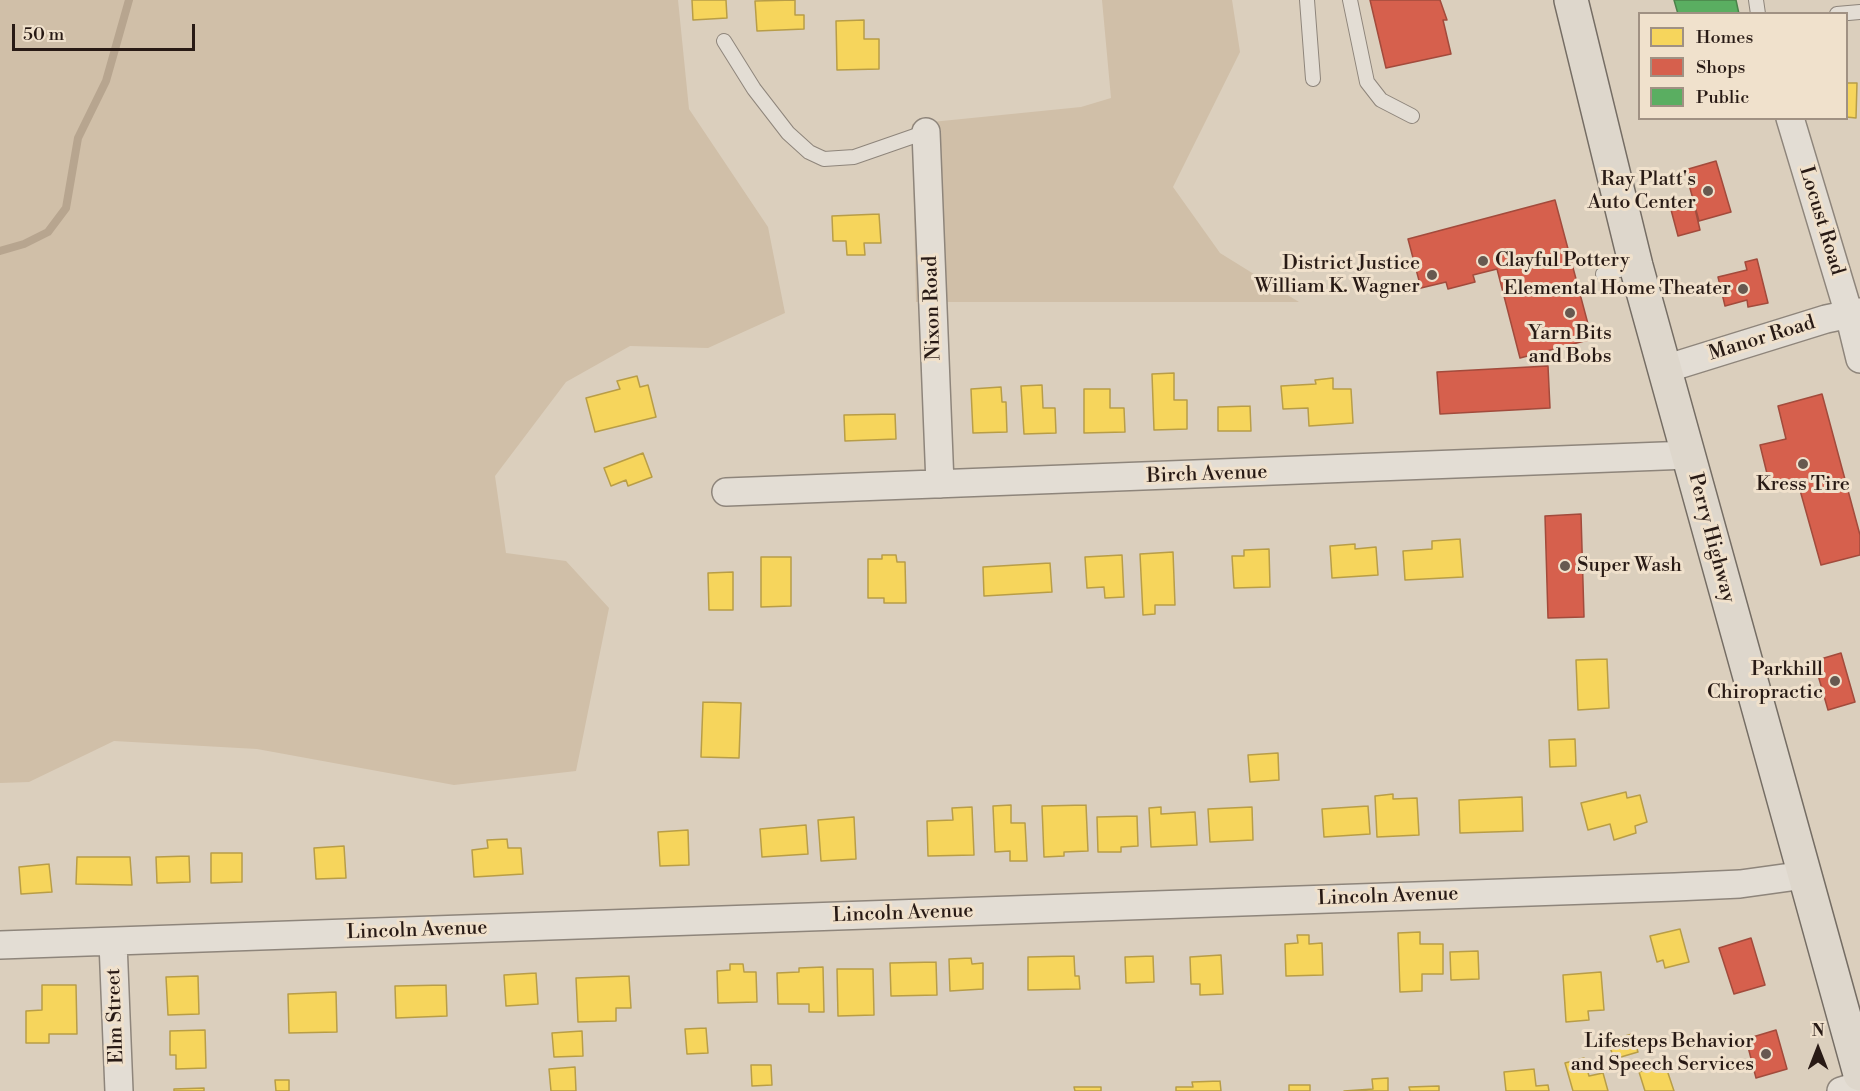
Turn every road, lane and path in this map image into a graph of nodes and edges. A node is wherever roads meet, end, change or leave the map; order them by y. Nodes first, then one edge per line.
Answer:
1 (1307, 0) edge
2 (1350, 0) edge
3 (1571, 0) edge
4 (724, 41) dead end
5 (1313, 79) dead end
6 (1412, 116) dead end
7 (1791, 120) edge
8 (926, 132) joint
9 (1636, 266) junction
10 (1603, 274) dead end
11 (1855, 313) edge
12 (1860, 359) edge
13 (1665, 369) junction
14 (1689, 455) junction
15 (940, 484) junction
16 (726, 492) dead end
17 (1805, 875) junction
18 (113, 942) junction
19 (0, 945) edge
20 (1860, 1074) edge
21 (1860, 1085) edge
22 (119, 1091) edge
23 (1841, 1091) edge

1 - 5 lane
2 - 6 lane
3 - 9 main road, Perry Highway
4 - 8 lane
7 - 11 street, Locust Road
8 - 15 street, Nixon Road
9 - 10 lane
9 - 13 main road, Perry Highway
11 - 12 street, Locust Road
11 - 13 street, Manor Road
13 - 14 main road, Perry Highway
14 - 15 street, Birch Avenue
14 - 17 main road, Perry Highway
15 - 16 street, Birch Avenue
17 - 18 street, Lincoln Avenue
17 - 20 main road, Perry Highway
18 - 19 street, Lincoln Avenue
18 - 22 street, Elm Street
21 - 23 street

